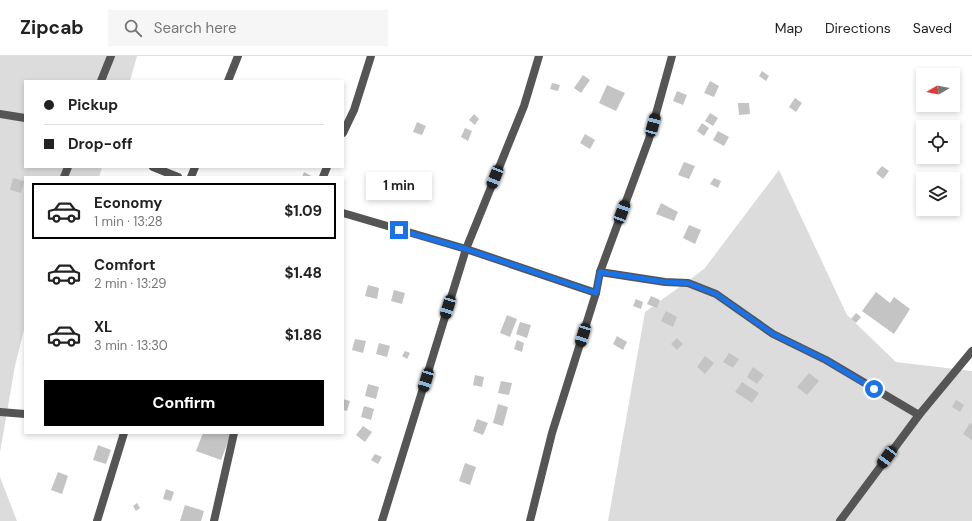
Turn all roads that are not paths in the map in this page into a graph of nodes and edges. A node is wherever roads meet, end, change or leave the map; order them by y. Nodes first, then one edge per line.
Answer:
1 (111, 56) edge
2 (238, 56) edge
3 (371, 56) edge
4 (539, 56) edge
5 (672, 56) edge
6 (101, 80) edge
7 (228, 80) edge
8 (0, 114) edge
9 (24, 118) edge
10 (344, 131) edge
11 (156, 168) edge
12 (176, 176) edge
13 (344, 213) edge
14 (466, 249) junction
15 (600, 272) junction
16 (596, 293) junction
17 (972, 351) edge
18 (0, 412) edge
19 (24, 414) edge
20 (919, 415) junction
21 (124, 434) edge
22 (234, 434) edge
23 (97, 521) edge
24 (214, 521) edge
25 (382, 521) edge
26 (530, 521) edge
27 (840, 521) edge

1 - 6 street
2 - 7 street
3 - 10 street
4 - 14 street
5 - 15 street
8 - 9 street
11 - 12 street
13 - 14 street
14 - 16 street
14 - 25 street
15 - 16 street
15 - 20 street
16 - 26 street
17 - 20 street
18 - 19 street
20 - 27 street
21 - 23 street
22 - 24 street

